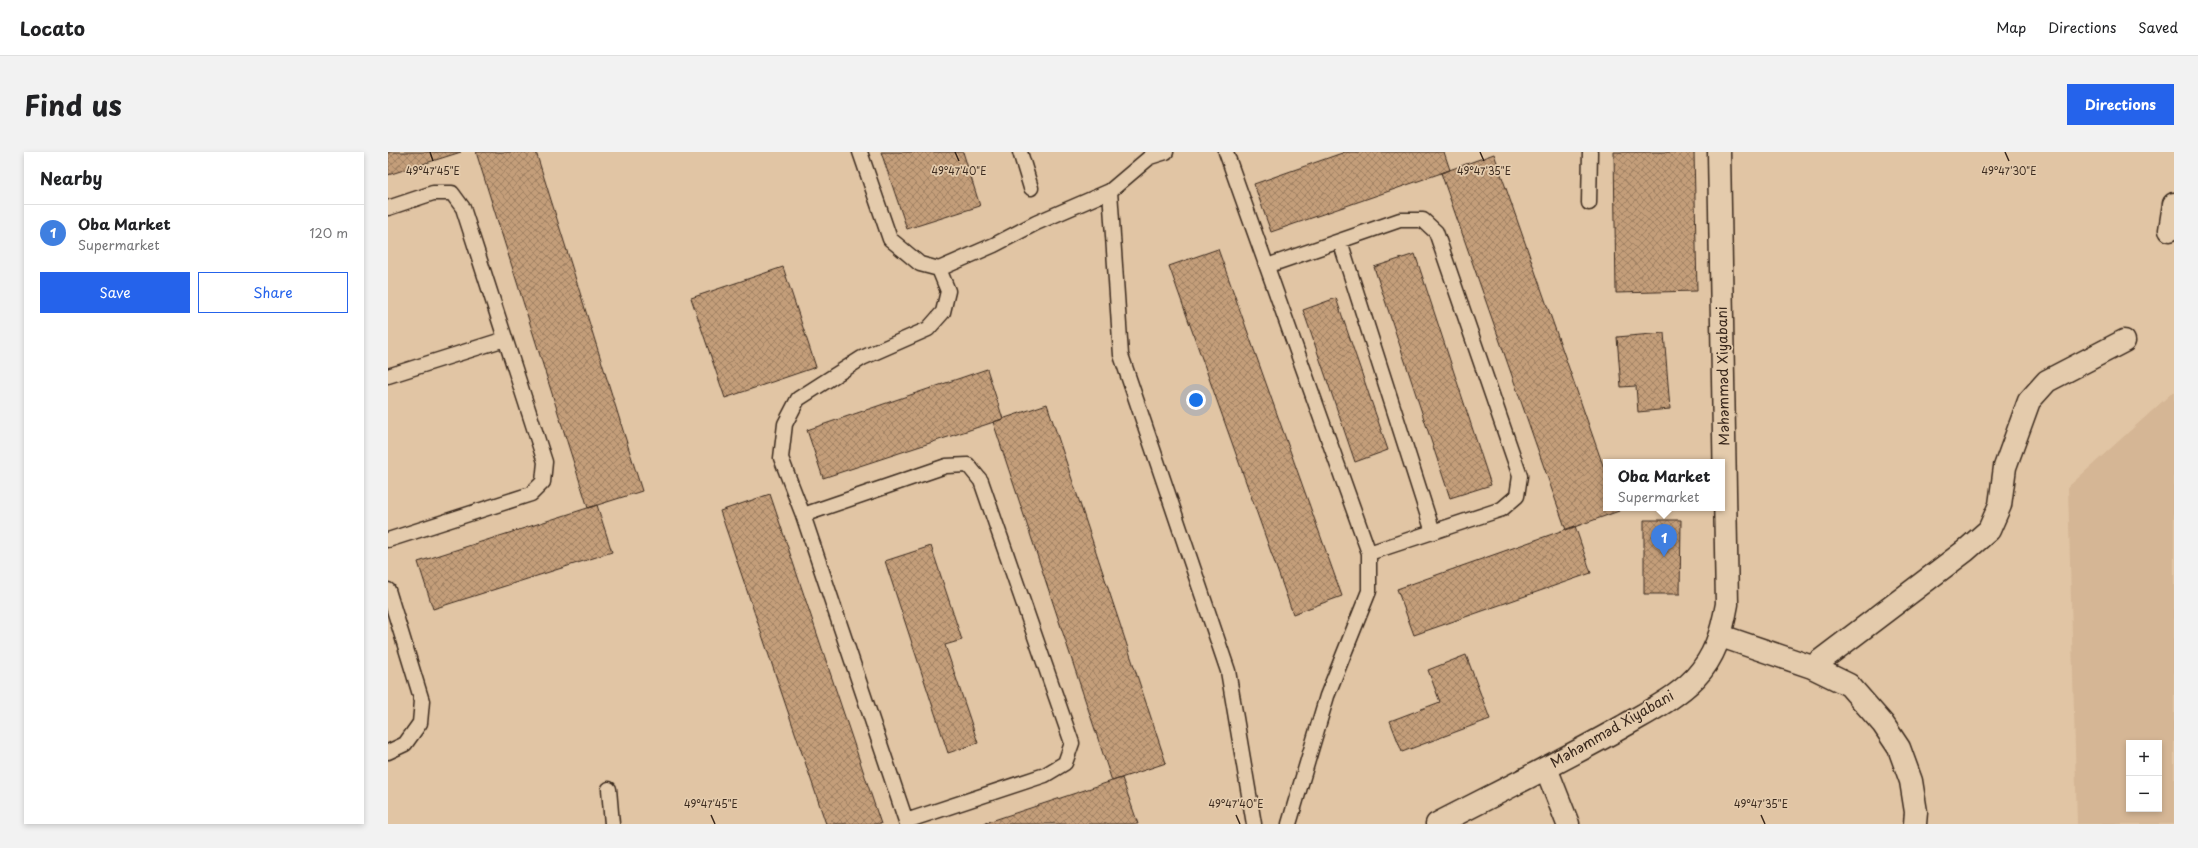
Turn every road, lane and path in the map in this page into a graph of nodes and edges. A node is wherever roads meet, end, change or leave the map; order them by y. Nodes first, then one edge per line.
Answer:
1 (860, 152) edge
2 (1020, 152) edge
3 (1166, 152) edge
4 (1226, 152) edge
5 (1590, 152) edge
6 (1719, 152) edge
7 (1031, 188) dead end
8 (1110, 191) junction
9 (1589, 203) dead end
10 (2174, 204) edge
11 (388, 208) edge
12 (2170, 230) dead end
13 (1340, 241) junction
14 (1267, 266) junction
15 (939, 269) junction
16 (505, 339) junction
17 (2124, 341) dead end
18 (388, 376) edge
19 (1724, 459) edge
20 (1725, 491) edge
21 (803, 515) junction
22 (1433, 532) junction
23 (388, 540) edge
24 (1369, 553) junction
25 (388, 590) edge
26 (1721, 636) junction
27 (1812, 667) junction
28 (388, 752) edge
29 (1546, 768) junction
30 (609, 789) dead end
31 (906, 822) edge
32 (612, 824) edge
33 (1254, 824) edge
34 (1289, 824) edge
35 (1437, 824) edge
36 (1568, 824) edge
37 (1916, 824) edge

1 - 15 lane
2 - 7 lane
3 - 8 lane
4 - 14 lane
5 - 9 lane
6 - 19 street, Məhəmməd Xiyabani
8 - 15 lane
8 - 33 lane
10 - 12 street
11 - 16 lane
13 - 14 lane
13 - 22 lane
13 - 22 lane
14 - 24 lane
15 - 21 lane
16 - 18 lane
16 - 23 lane
17 - 27 street
20 - 26 street, Məhəmməd Xiyabani
21 - 31 lane
21 - 31 lane
22 - 24 lane
24 - 34 lane
25 - 28 lane
26 - 27 street
26 - 29 street, Məhəmməd Xiyabani
27 - 37 street
29 - 35 street, Məhəmməd Xiyabani
29 - 36 street
30 - 32 lane

